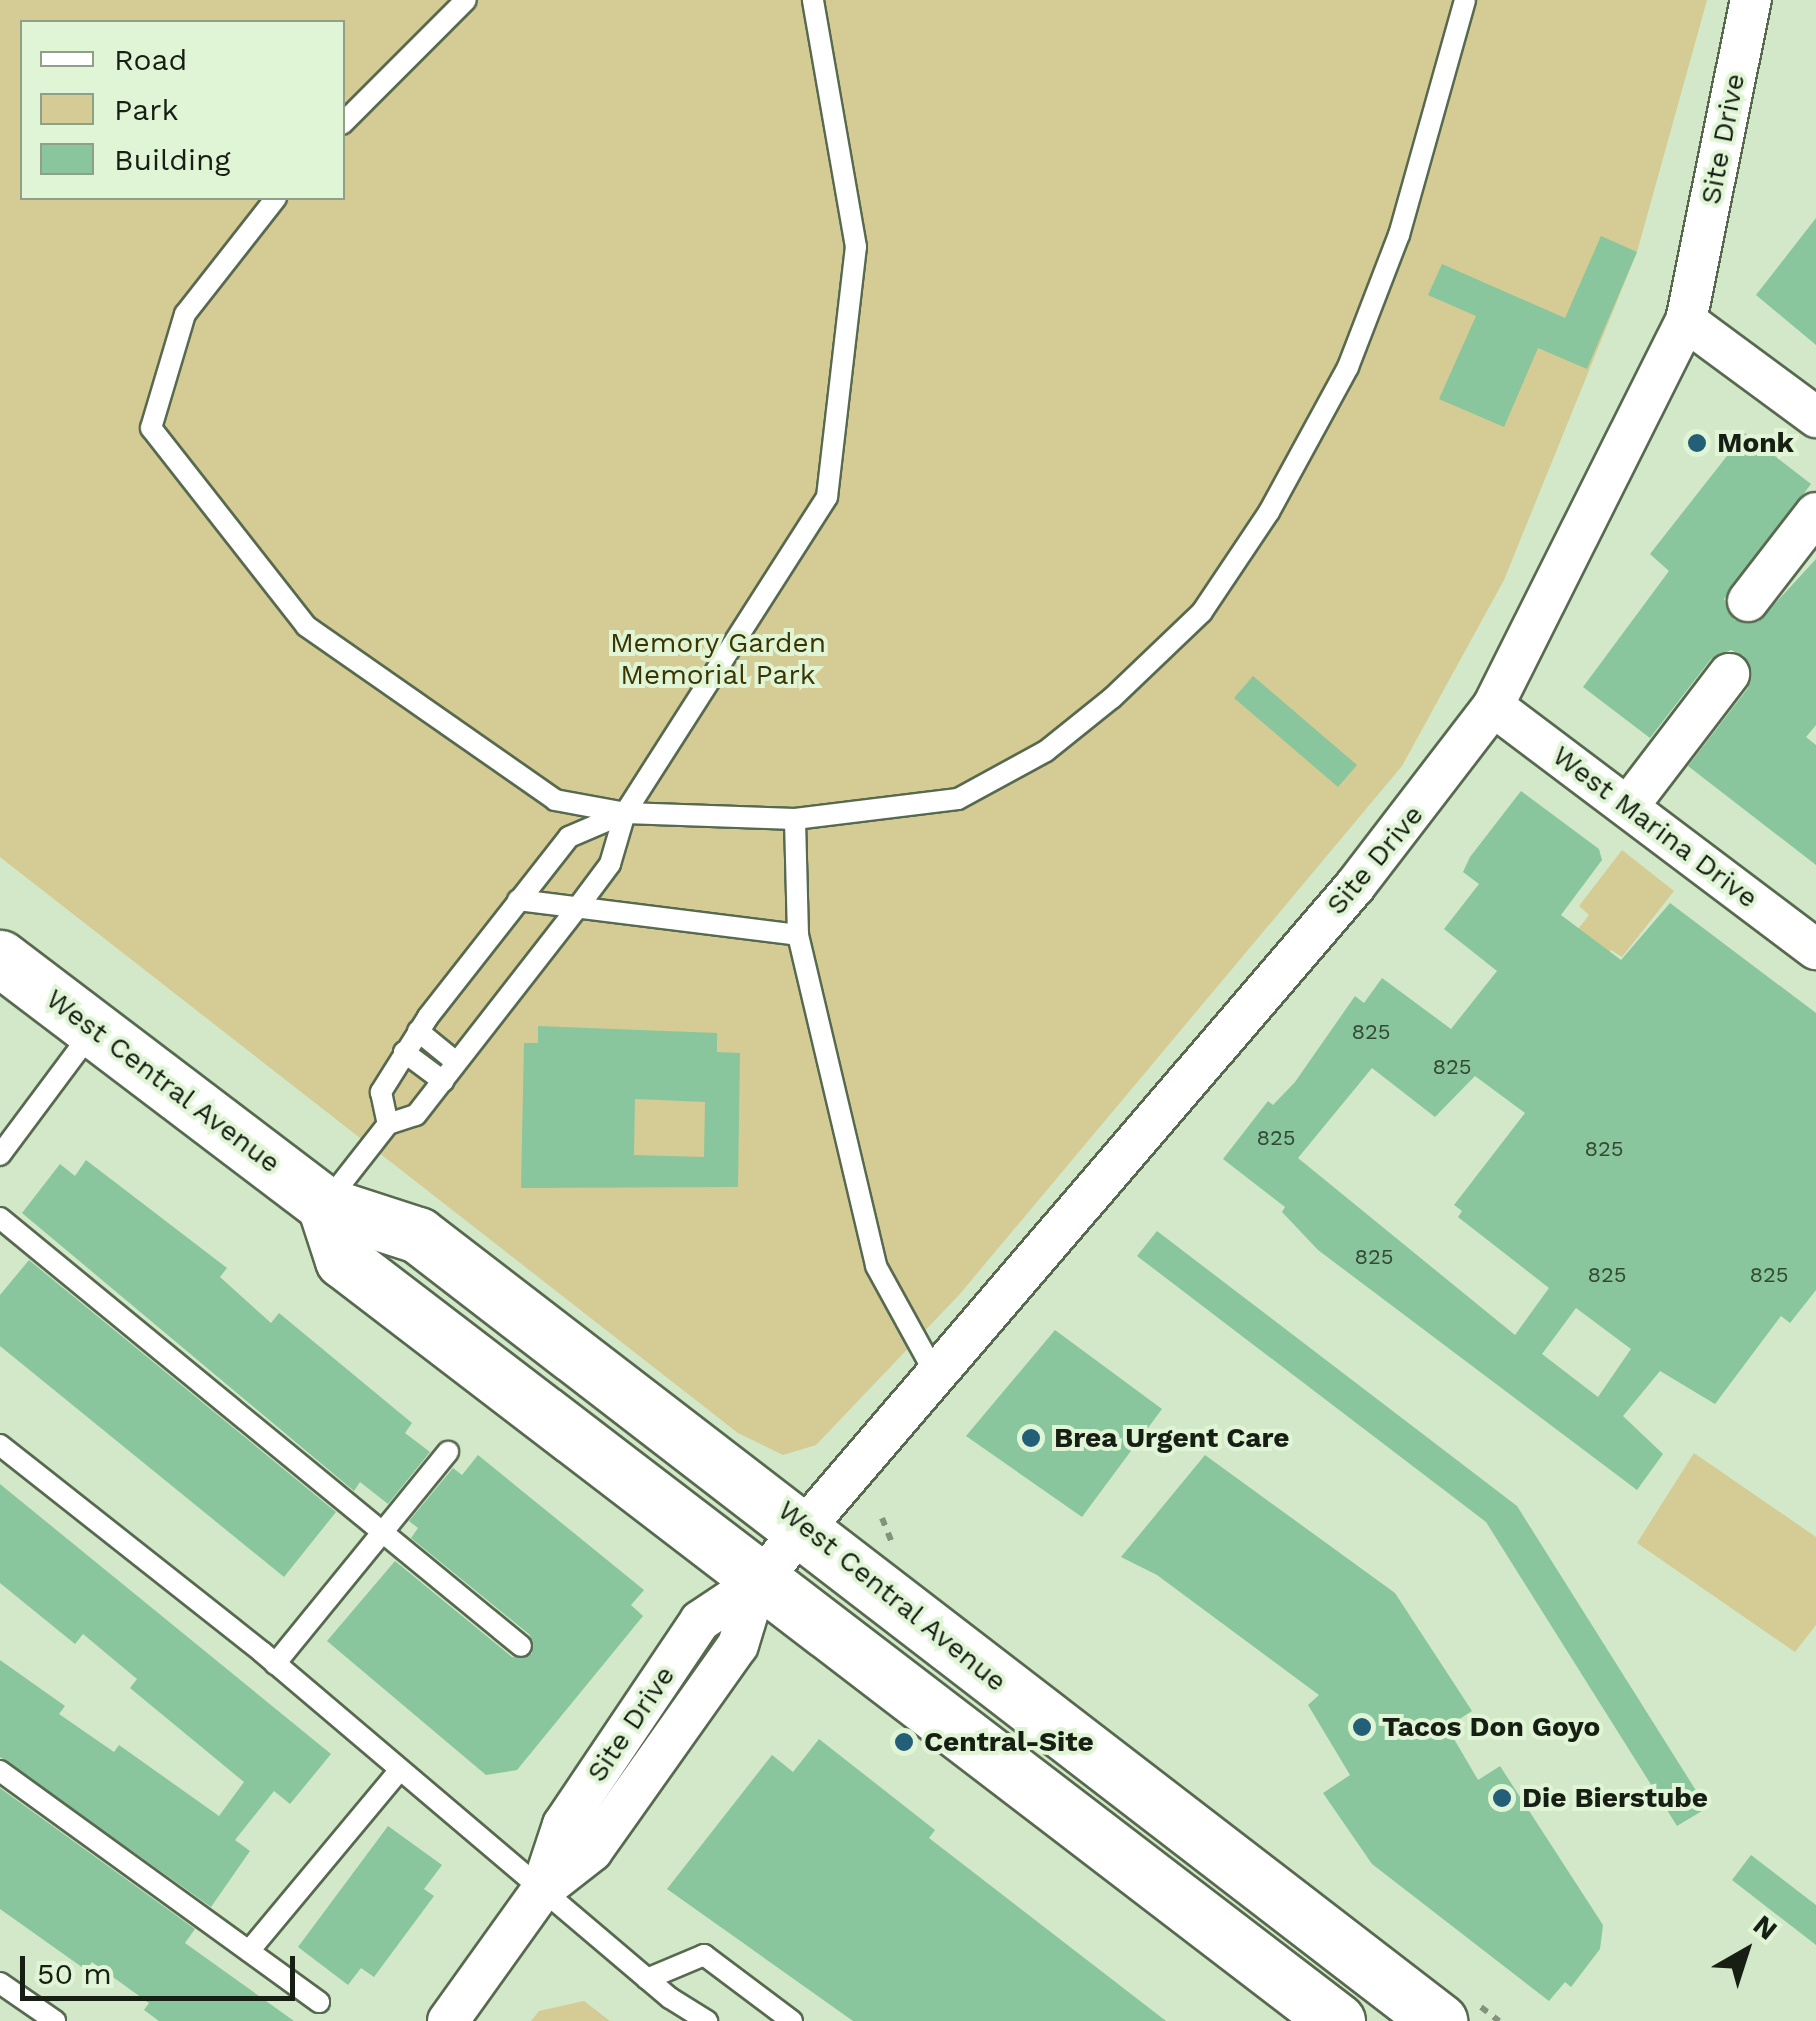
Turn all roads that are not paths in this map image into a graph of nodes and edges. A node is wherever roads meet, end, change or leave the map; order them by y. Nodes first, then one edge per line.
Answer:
1 (466, 0) edge
2 (814, 0) edge
3 (1465, 0) edge
4 (1751, 0) edge
5 (345, 121) edge
6 (274, 200) edge
7 (1686, 321) junction
8 (1816, 416) edge
9 (1816, 513) edge
10 (1748, 601) dead end
11 (1729, 674) dead end
12 (1493, 706) junction
13 (1629, 806) junction
14 (625, 812) junction
15 (795, 820) junction
16 (518, 900) junction
17 (578, 908) junction
18 (798, 936) junction
19 (1816, 949) edge
20 (0, 958) edge
21 (94, 1028) junction
22 (418, 1031) junction
23 (404, 1052) junction
24 (456, 1062) junction
25 (442, 1081) junction
26 (388, 1124) junction
27 (0, 1156) edge
28 (325, 1204) junction
29 (0, 1218) edge
30 (936, 1375) junction
31 (0, 1445) edge
32 (448, 1452) dead end
33 (804, 1525) junction
34 (384, 1531) junction
35 (757, 1583) junction
36 (521, 1646) dead end
37 (276, 1664) junction
38 (400, 1770) junction
39 (0, 1771) edge
40 (541, 1891) junction
41 (249, 1951) junction
42 (647, 1979) junction
43 (0, 1983) edge
44 (318, 2002) dead end
45 (55, 2021) edge
46 (448, 2021) edge
47 (708, 2021) edge
48 (792, 2021) edge
49 (1337, 2021) edge
50 (1439, 2021) edge

1 - 5 lane
2 - 14 lane
3 - 15 lane
4 - 7 street, Site Drive
6 - 14 lane
7 - 8 street
7 - 12 street, Site Drive
9 - 10 street
11 - 13 street
12 - 13 street, West Marina Drive
12 - 30 street, Site Drive
13 - 19 street, West Marina Drive
14 - 15 lane
14 - 16 lane
14 - 17 lane
15 - 18 lane
16 - 17 lane
16 - 22 lane
17 - 18 lane
17 - 24 lane
18 - 30 lane
20 - 21 main road, West Central Avenue
21 - 27 lane
21 - 28 main road, West Central Avenue
22 - 23 lane
22 - 24 lane
23 - 25 lane
23 - 26 lane
24 - 25 lane
25 - 26 lane
26 - 28 lane
28 - 33 main road, West Central Avenue
28 - 35 main road
29 - 34 lane
30 - 33 street, Site Drive
31 - 37 lane
32 - 34 lane
33 - 35 street, Site Drive
33 - 50 main road, West Central Avenue
34 - 36 lane
34 - 37 lane
35 - 40 street, Site Drive
35 - 49 main road
37 - 38 lane
38 - 40 lane
38 - 41 lane
39 - 41 lane
40 - 42 lane
40 - 46 street, Site Drive
41 - 44 lane
42 - 47 lane
42 - 48 lane
43 - 45 lane

